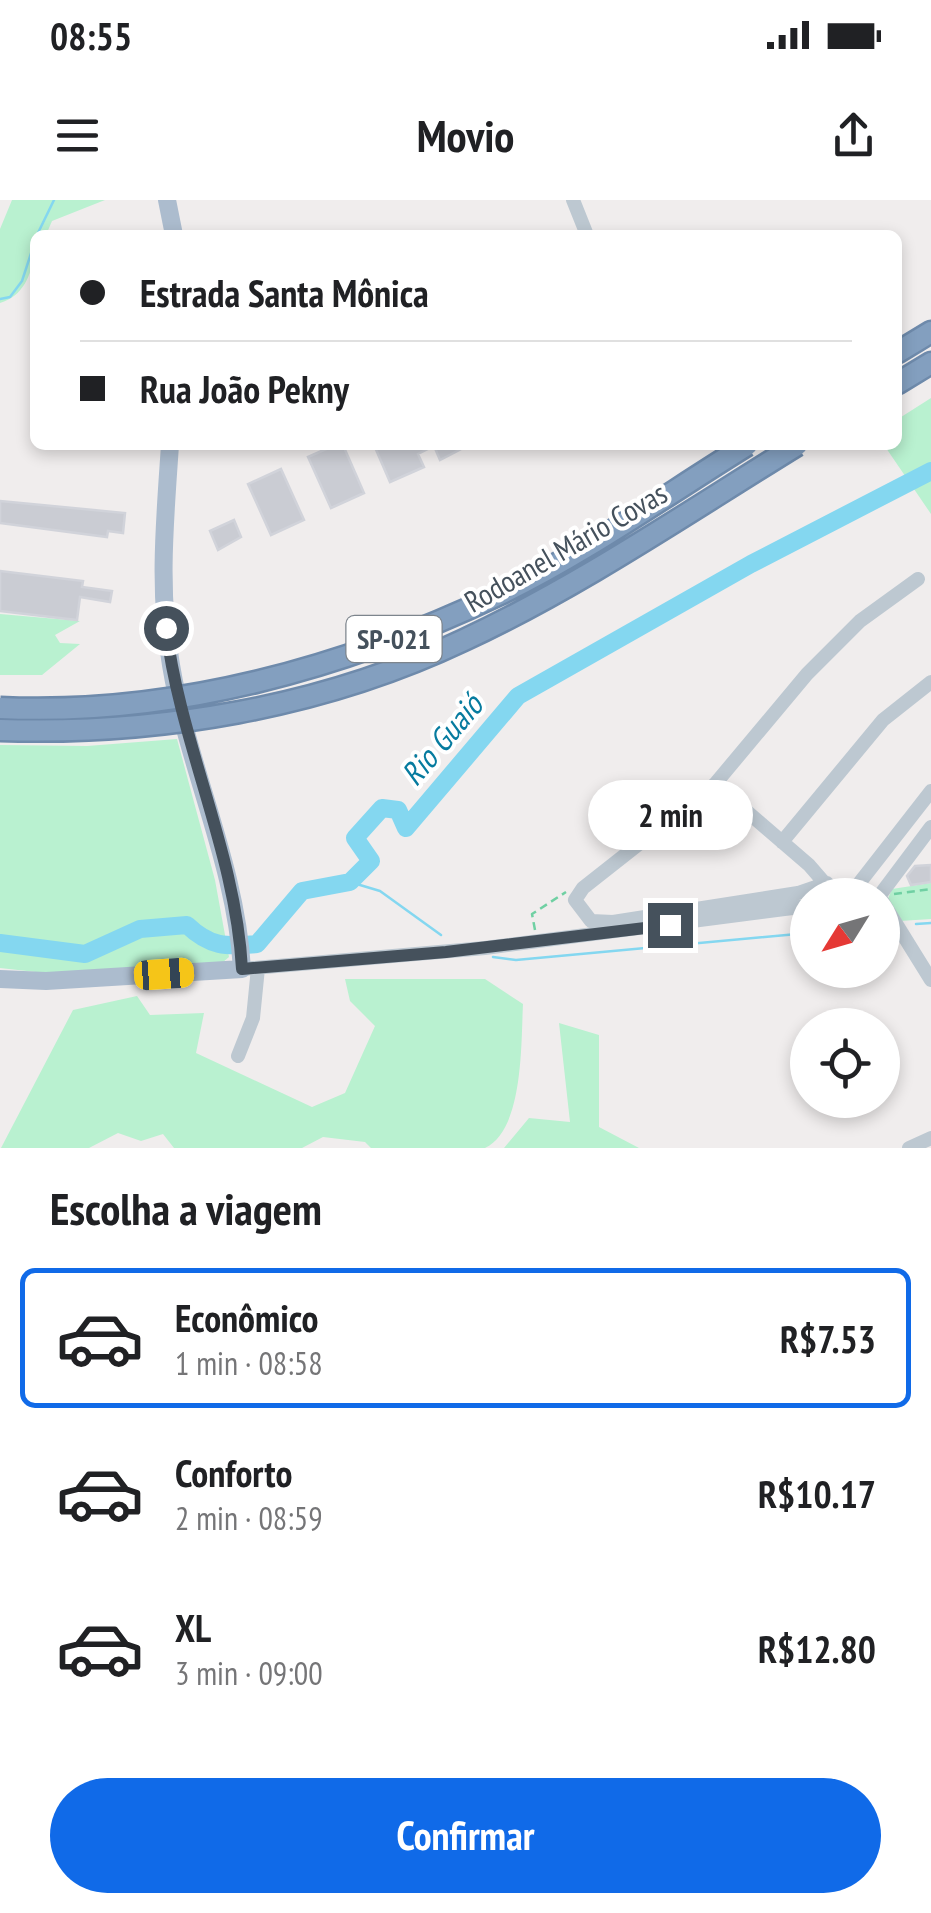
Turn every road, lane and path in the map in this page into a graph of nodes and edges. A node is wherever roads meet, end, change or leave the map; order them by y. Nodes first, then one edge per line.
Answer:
1 (167, 200) edge
2 (573, 200) edge
3 (173, 230) edge
4 (585, 230) edge
5 (931, 332) edge
6 (902, 350) edge
7 (931, 363) edge
8 (902, 381) edge
9 (170, 450) edge
10 (739, 450) edge
11 (789, 450) edge
12 (918, 579) dead end
13 (931, 682) edge
14 (0, 708) edge
15 (0, 730) edge
16 (715, 784) junction
17 (931, 791) edge
18 (931, 827) edge
19 (782, 842) junction
20 (820, 878) edge
21 (863, 878) edge
22 (894, 878) edge
23 (576, 886) dead end
24 (931, 889) edge
25 (790, 894) edge
26 (900, 894) edge
27 (790, 908) edge
28 (900, 930) edge
29 (537, 941) junction
30 (247, 965) junction
31 (0, 978) edge
32 (931, 980) edge
33 (238, 1056) dead end
34 (931, 1138) edge
35 (909, 1148) edge

1 - 3 main road
2 - 4 street
5 - 6 highway
7 - 8 highway
9 - 30 main road
10 - 14 highway, Rodoanel Mário Covas / SP-021, bridge
11 - 15 highway, Rodoanel Mário Covas / SP-021, bridge
12 - 16 street
13 - 19 street
16 - 19 street
16 - 25 street
17 - 21 street
18 - 22 street
19 - 20 street
23 - 29 path
24 - 26 path
27 - 29 street
28 - 32 street
29 - 30 street
30 - 31 main road
30 - 33 street
34 - 35 street

